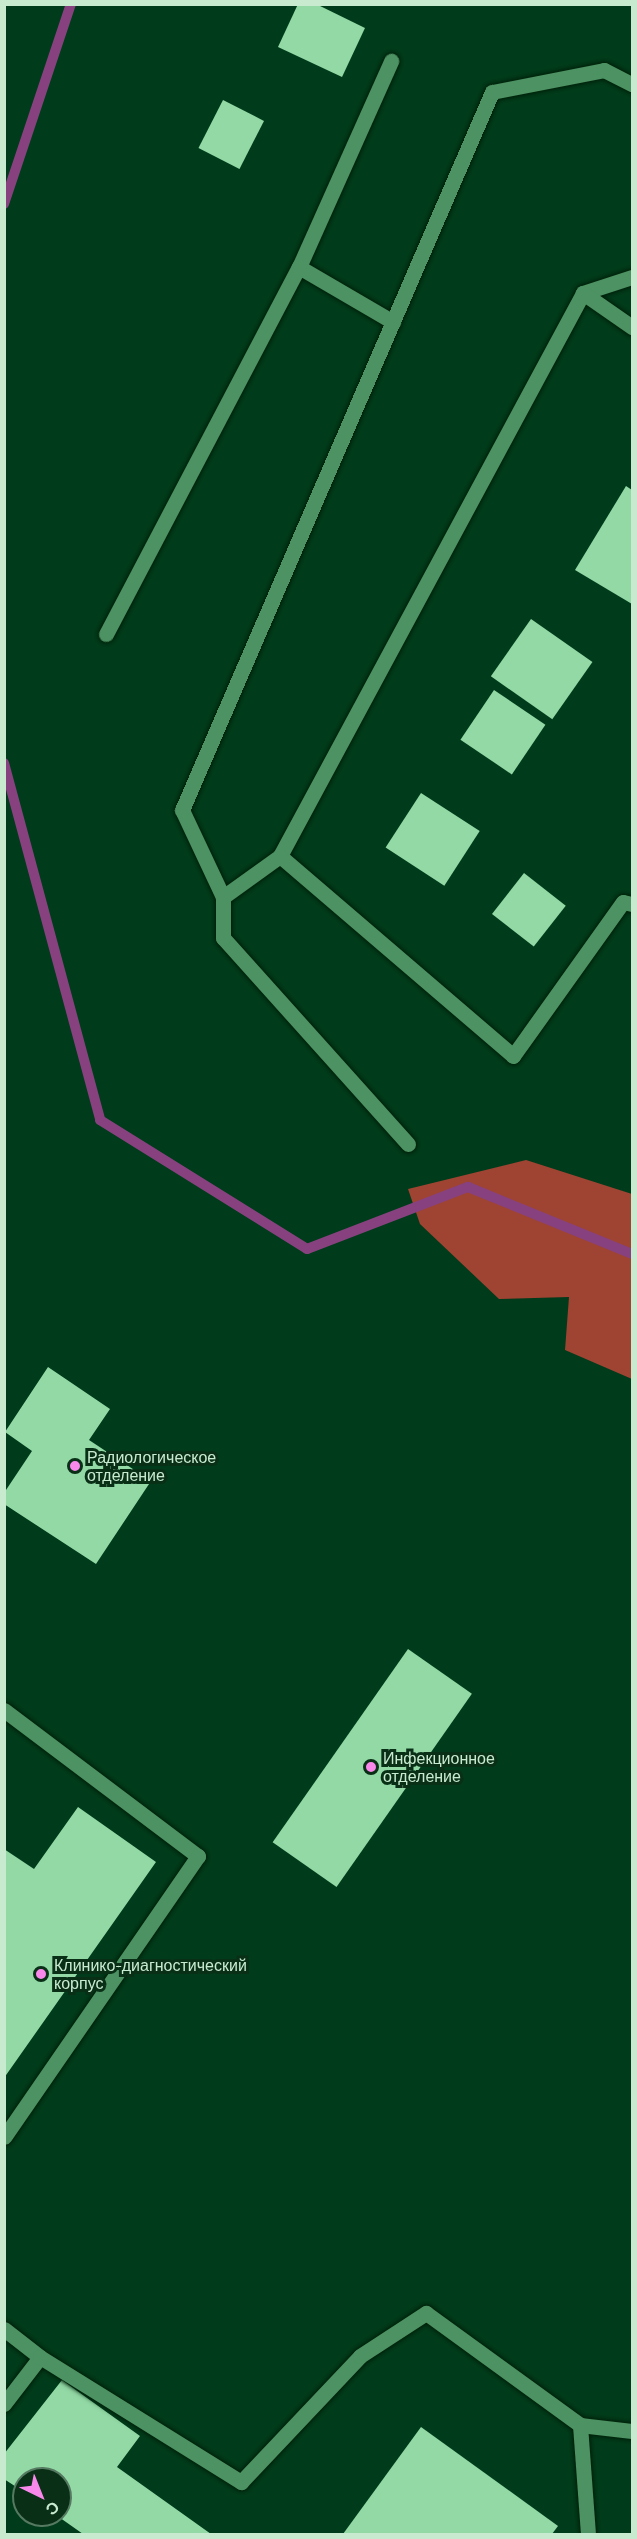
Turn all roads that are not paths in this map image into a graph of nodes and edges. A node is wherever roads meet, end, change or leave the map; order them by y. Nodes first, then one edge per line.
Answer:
1 (391, 61) dead end
2 (633, 84) edge
3 (299, 267) junction
4 (633, 277) edge
5 (583, 293) junction
6 (393, 322) junction
7 (633, 327) edge
8 (106, 634) dead end
9 (280, 856) junction
10 (223, 897) junction
11 (633, 904) edge
12 (408, 1144) dead end
13 (4, 1710) edge
14 (4, 2138) edge
15 (4, 2329) edge
16 (40, 2357) junction
17 (4, 2404) edge
18 (580, 2424) junction
19 (633, 2431) edge
20 (588, 2535) edge

1 - 3 lane
2 - 6 lane
3 - 6 lane
3 - 8 lane
4 - 5 lane
5 - 7 lane
5 - 9 lane
6 - 10 lane
9 - 10 lane
9 - 11 lane
10 - 12 lane
13 - 14 lane
15 - 16 lane
16 - 17 lane
16 - 18 lane
18 - 19 lane
18 - 20 lane

